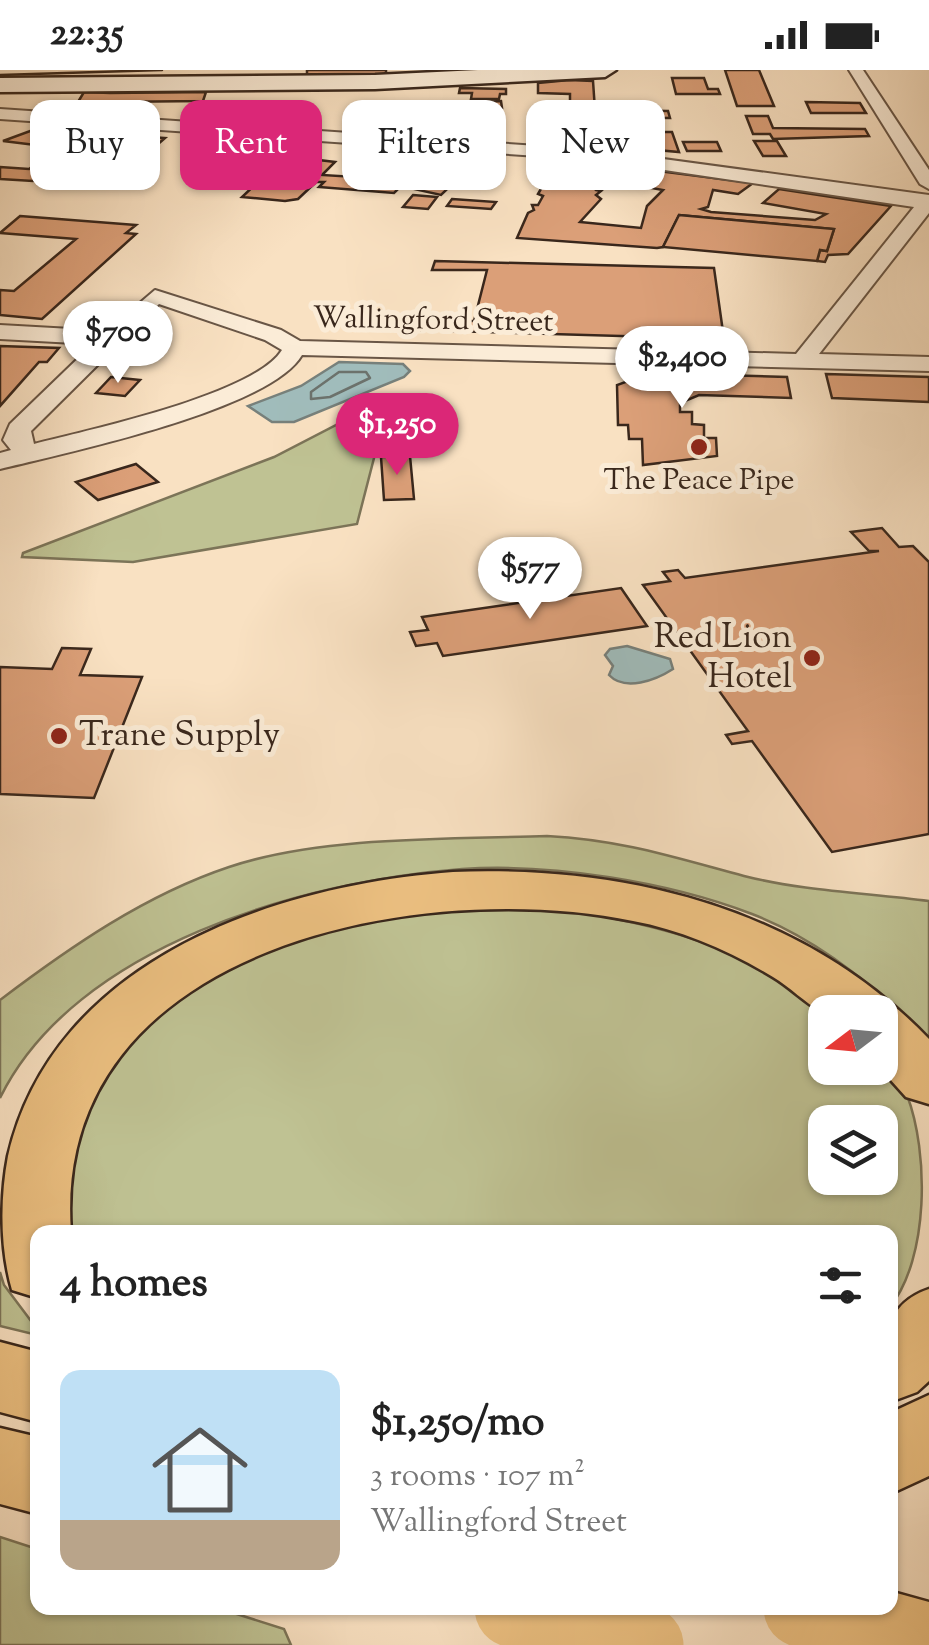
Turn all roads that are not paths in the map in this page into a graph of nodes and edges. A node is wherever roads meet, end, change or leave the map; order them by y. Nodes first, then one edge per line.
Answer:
1 (606, 70) edge
2 (856, 70) edge
3 (0, 85) edge
4 (0, 114) edge
5 (928, 198) edge
6 (0, 332) edge
7 (115, 338) junction
8 (295, 348) junction
9 (806, 360) junction
10 (929, 364) edge
11 (28, 453) junction
12 (0, 461) edge
13 (839, 995) edge
14 (898, 1047) edge
15 (929, 1080) edge
16 (30, 1250) edge
17 (929, 1321) edge
18 (898, 1360) edge
19 (0, 1377) edge
20 (30, 1385) edge
21 (929, 1432) edge
22 (898, 1451) edge
23 (0, 1466) edge
24 (30, 1474) edge
25 (929, 1602) edge
26 (539, 1615) edge
27 (594, 1615) edge
28 (632, 1615) edge
29 (829, 1615) edge
30 (929, 1618) edge
31 (929, 1643) edge
32 (556, 1645) edge
33 (582, 1645) edge
34 (644, 1645) edge
35 (862, 1645) edge
36 (899, 1645) edge

1 - 3 street
2 - 5 street
4 - 5 street
5 - 9 street
6 - 7 street
7 - 8 street
7 - 11 street
8 - 9 street, Wallingford Street
8 - 11 street
9 - 10 street, Wallingford Street
11 - 12 street
13 - 16 main road
14 - 15 main road
17 - 18 main road
19 - 20 main road
21 - 22 main road
23 - 24 main road
25 - 35 main road
26 - 34 main road, bridge
27 - 32 main road
28 - 33 main road
29 - 31 main road, bridge
30 - 36 main road

